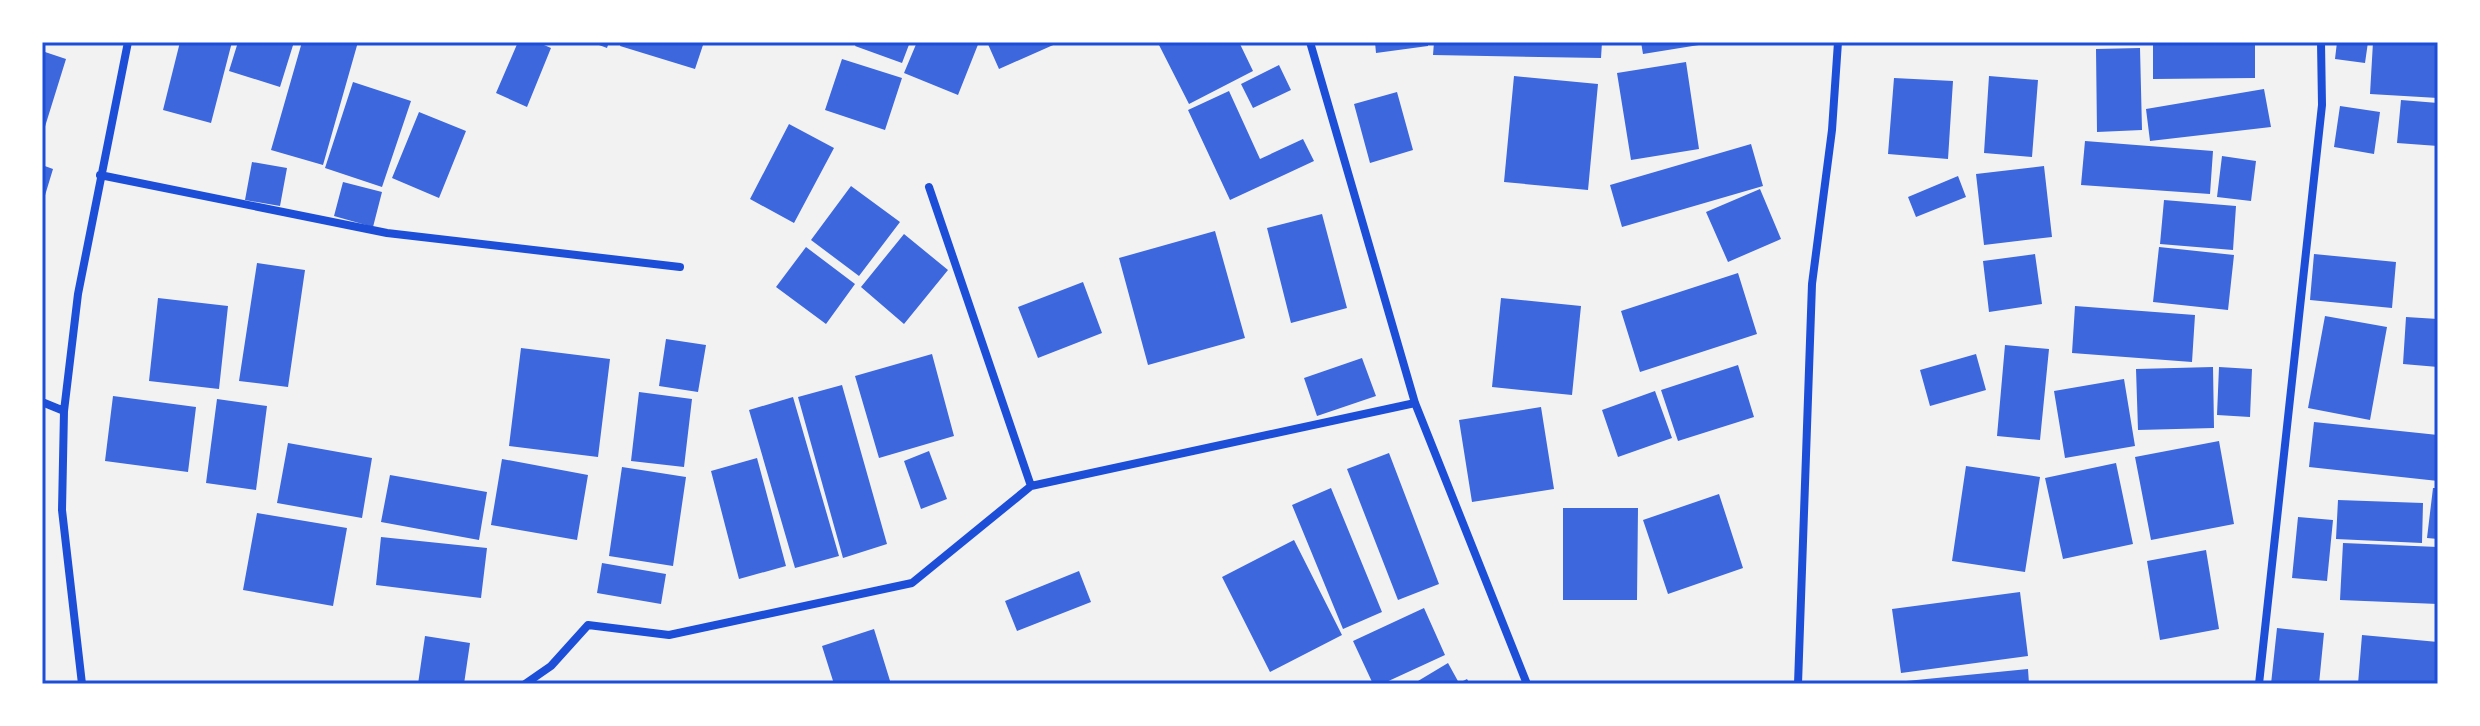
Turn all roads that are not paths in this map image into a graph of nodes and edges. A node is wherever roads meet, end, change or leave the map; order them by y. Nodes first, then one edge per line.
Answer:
1 (128, 42) edge
2 (1310, 42) edge
3 (1838, 42) edge
4 (2321, 42) edge
5 (100, 175) junction
6 (929, 187) dead end
7 (680, 267) dead end
8 (42, 402) edge
9 (1415, 403) junction
10 (64, 411) junction
11 (1031, 486) junction
12 (82, 684) edge
13 (525, 684) edge
14 (1527, 684) edge
15 (1798, 684) edge
16 (2259, 684) edge

1 - 5 street
2 - 9 street
3 - 15 street
4 - 16 street
5 - 7 street
5 - 10 street
6 - 11 street
8 - 10 street
9 - 11 street
9 - 14 street
10 - 12 street
11 - 13 street

